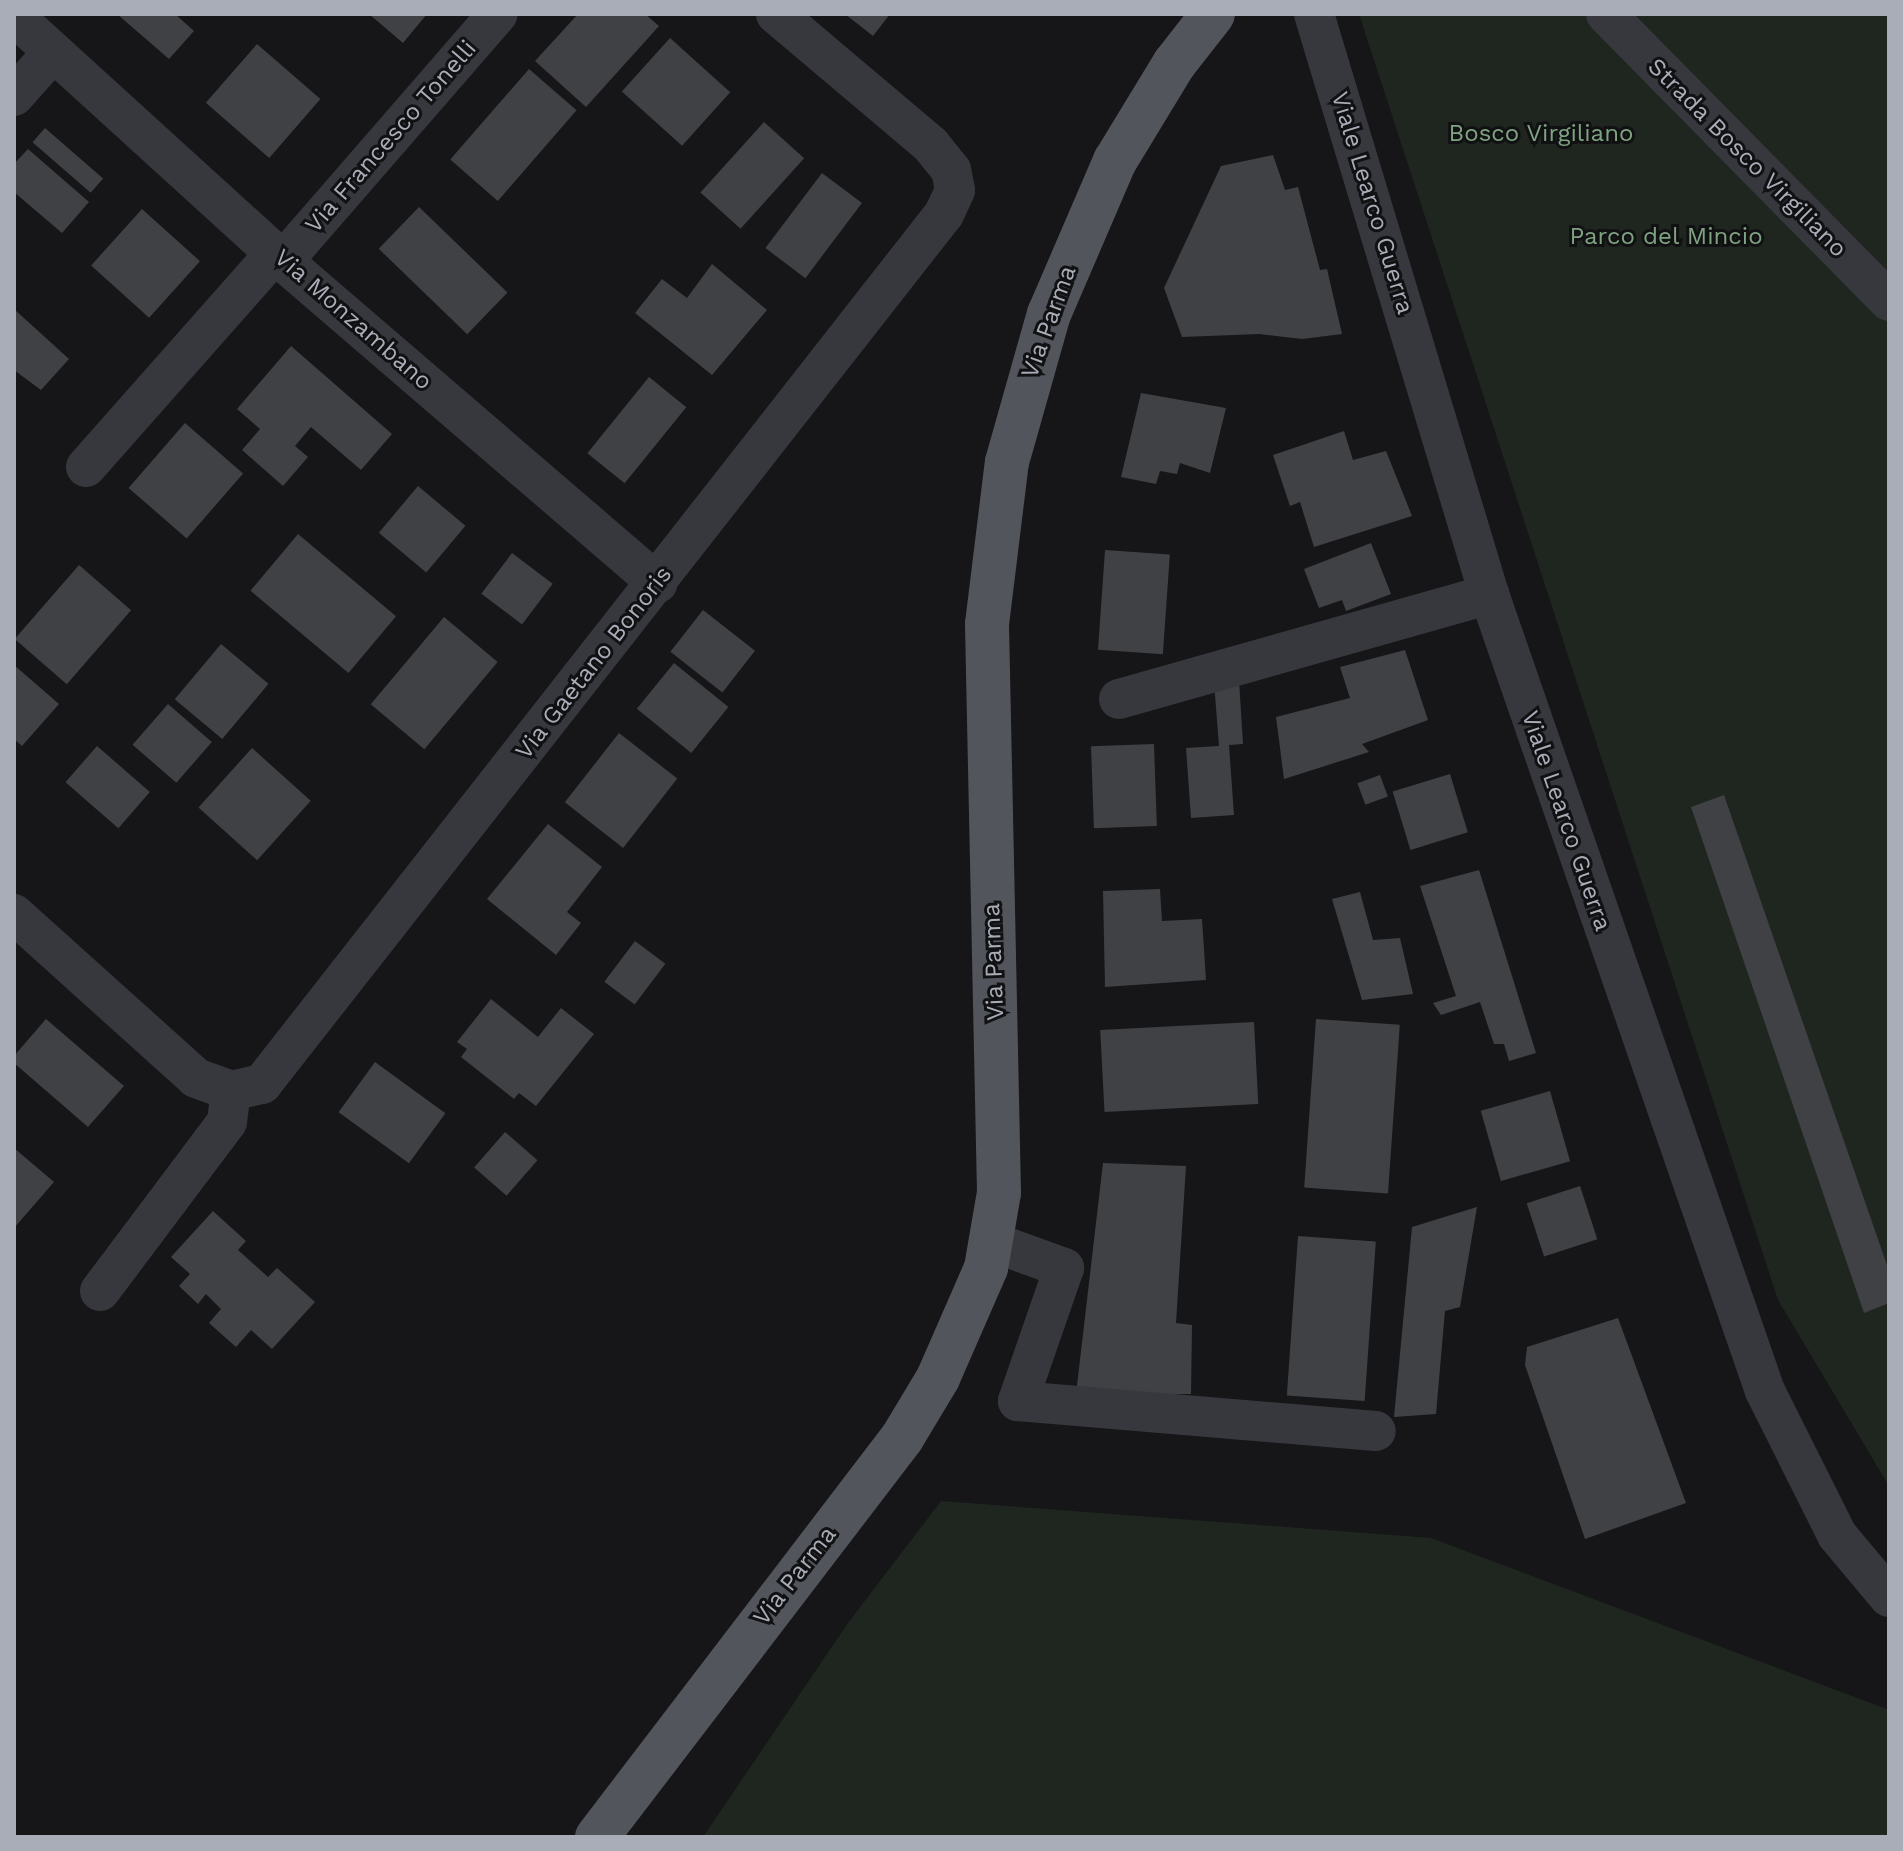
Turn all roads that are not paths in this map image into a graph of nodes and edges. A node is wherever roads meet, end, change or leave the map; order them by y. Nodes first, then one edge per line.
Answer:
1 (498, 14) edge
2 (776, 14) edge
3 (1213, 14) edge
4 (1314, 14) edge
5 (1606, 14) edge
6 (14, 16) edge
7 (53, 52) junction
8 (14, 96) edge
9 (279, 257) junction
10 (1889, 301) edge
11 (86, 467) dead end
12 (657, 583) junction
13 (1489, 594) junction
14 (1119, 699) dead end
15 (14, 914) edge
16 (231, 1091) junction
17 (990, 1241) junction
18 (100, 1291) dead end
19 (1376, 1431) dead end
20 (1889, 1597) edge
21 (597, 1837) edge

1 - 9 street, Via Francesco Tonelli
2 - 12 street, Via Gaetano Bonoris
3 - 17 main road, Via Parma
4 - 13 street, Viale Learco Guerra
5 - 10 street, Strada Bosco Virgiliano
6 - 7 street, Via Monzambano
7 - 8 street
7 - 9 street, Via Monzambano
9 - 11 street, Via Francesco Tonelli
9 - 12 street, Via Monzambano
12 - 16 street, Via Gaetano Bonoris
13 - 14 street
13 - 20 street, Viale Learco Guerra
15 - 16 street
16 - 18 street
17 - 19 street
17 - 21 main road, Via Parma

